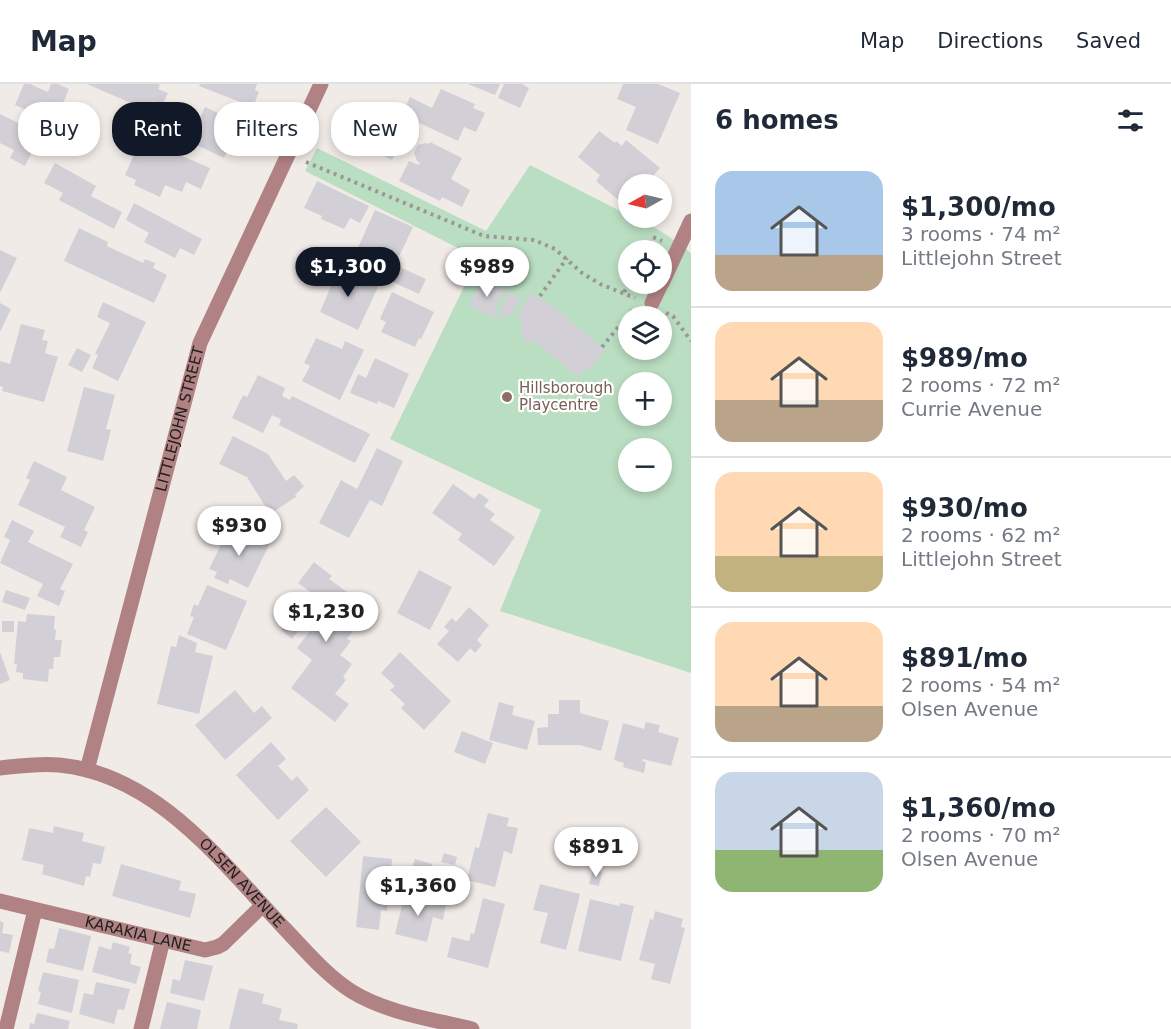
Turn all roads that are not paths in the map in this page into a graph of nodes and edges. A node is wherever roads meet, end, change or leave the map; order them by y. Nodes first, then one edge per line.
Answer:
1 (321, 84) edge
2 (691, 221) edge
3 (672, 260) edge
4 (658, 294) edge
5 (655, 306) dead end
6 (0, 768) edge
7 (87, 770) junction
8 (0, 901) edge
9 (262, 906) junction
10 (35, 910) junction
11 (164, 940) junction
12 (6, 1029) edge
13 (141, 1029) edge
14 (472, 1029) edge

1 - 7 street, LITTLEJOHN STREET
2 - 3 street
4 - 5 street
6 - 7 street, OLSEN AVENUE
7 - 9 street, OLSEN AVENUE
8 - 10 street, KARAKIA LANE
9 - 11 street, KARAKIA LANE
9 - 14 street, OLSEN AVENUE
10 - 11 street, KARAKIA LANE
10 - 12 street
11 - 13 street

